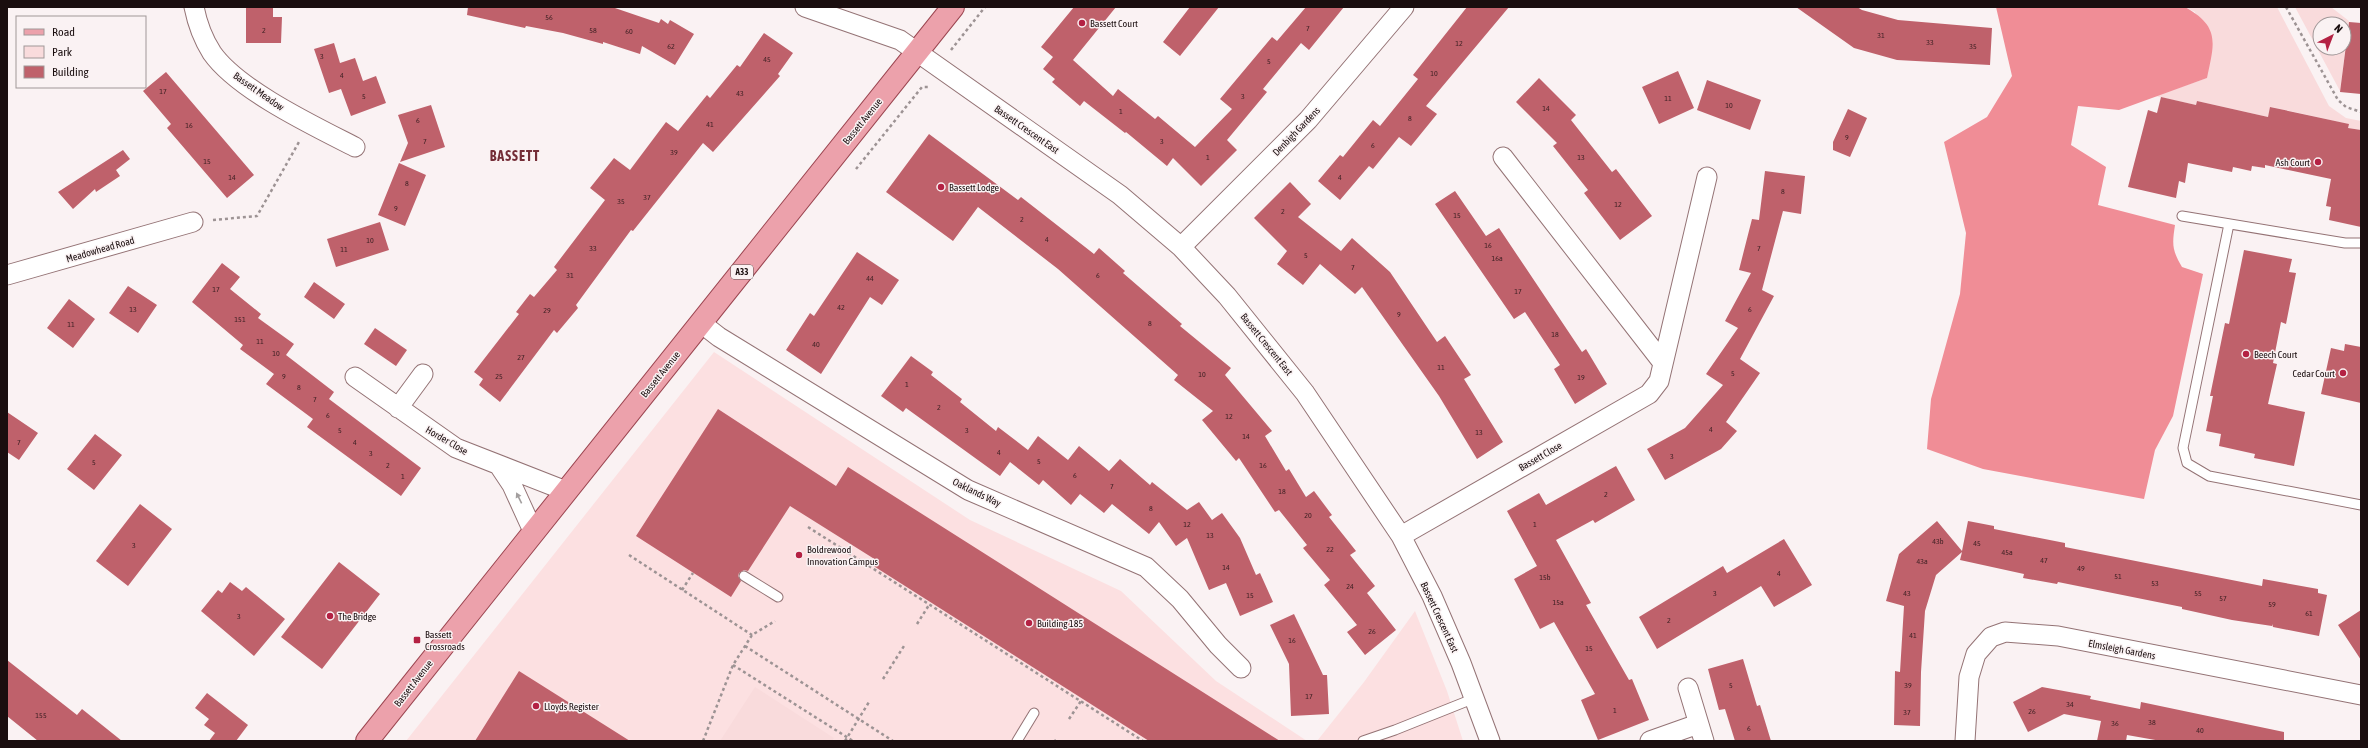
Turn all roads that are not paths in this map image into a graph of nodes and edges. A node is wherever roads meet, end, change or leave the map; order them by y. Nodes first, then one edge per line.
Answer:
1 (194, 7) edge
2 (805, 7) edge
3 (953, 7) edge
4 (1404, 7) edge
5 (917, 52) junction
6 (355, 147) dead end
7 (1503, 157) dead end
8 (1706, 177) dead end
9 (2182, 216) dead end
10 (193, 222) road end
11 (2229, 224) junction
12 (2361, 243) edge
13 (1181, 247) junction
14 (7, 275) edge
15 (701, 323) junction
16 (1663, 363) junction
17 (423, 374) dead end
18 (355, 377) dead end
19 (398, 408) junction
20 (500, 466) junction
21 (566, 491) junction
22 (2361, 505) edge
23 (533, 531) junction
24 (1401, 536) junction
25 (744, 576) dead end
26 (778, 597) dead end
27 (1242, 668) dead end
28 (1688, 688) dead end
29 (2361, 695) edge
30 (1474, 698) junction
31 (1034, 713) dead end
32 (1701, 732) edge
33 (367, 741) edge
34 (1017, 741) edge
35 (1363, 741) edge
36 (1490, 741) edge
37 (1650, 741) edge
38 (1965, 741) edge

1 - 6 street, Bassett Meadow
2 - 5 street, Bassett Crescent East
3 - 5 main road, Bassett Avenue / A33
4 - 13 street, Denbigh Gardens
5 - 13 street, Bassett Crescent East
5 - 15 main road, Bassett Avenue / A33
7 - 16 street
8 - 16 street, Bassett Close
9 - 11 lane
10 - 14 street, Meadowhead Road
11 - 12 lane
11 - 22 lane
13 - 24 street, Bassett Crescent East
15 - 21 main road, Bassett Avenue / A33
15 - 27 street, Oaklands Way
16 - 24 street, Bassett Close
17 - 19 street
18 - 19 street, Horder Close
19 - 20 street, Horder Close
20 - 21 street, Horder Close
23 -> 20 street
21 - 23 main road, Bassett Avenue / A33
23 - 33 main road, Bassett Avenue / A33
24 - 30 street, Bassett Crescent East
25 - 26 lane
28 - 32 street
29 - 38 street, Elmsleigh Gardens
30 - 35 lane
30 - 36 street, Bassett Crescent East
31 - 34 lane
32 - 37 street

